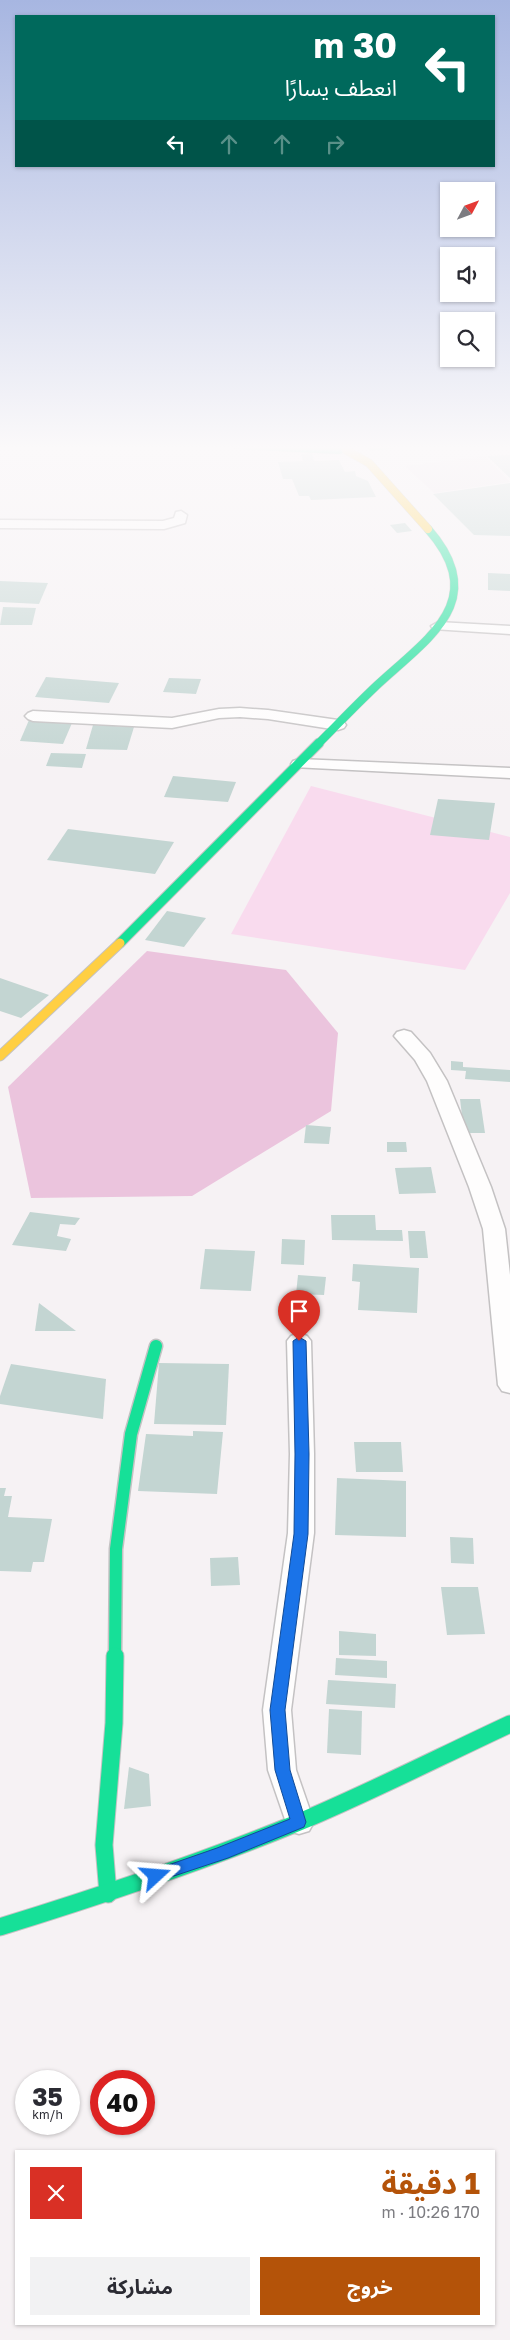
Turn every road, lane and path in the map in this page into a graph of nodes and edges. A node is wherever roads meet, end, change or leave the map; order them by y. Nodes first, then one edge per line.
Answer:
1 (445, 554) edge
2 (438, 626) junction
3 (510, 630) edge
4 (33, 716) dead end
5 (338, 725) junction
6 (299, 764) junction
7 (510, 773) edge
8 (404, 1036) dead end
9 (0, 1056) edge
10 (299, 1341) dead end
11 (156, 1346) dead end
12 (510, 1385) edge
13 (510, 1724) edge
14 (298, 1822) junction
15 (108, 1894) junction
16 (0, 1927) edge

1 - 2 street
2 - 3 street
2 - 5 street
4 - 5 street
5 - 6 street
6 - 7 street
6 - 9 street
8 - 12 street
10 - 14 street
11 - 15 street
13 - 14 street
14 - 15 street
15 - 16 street

